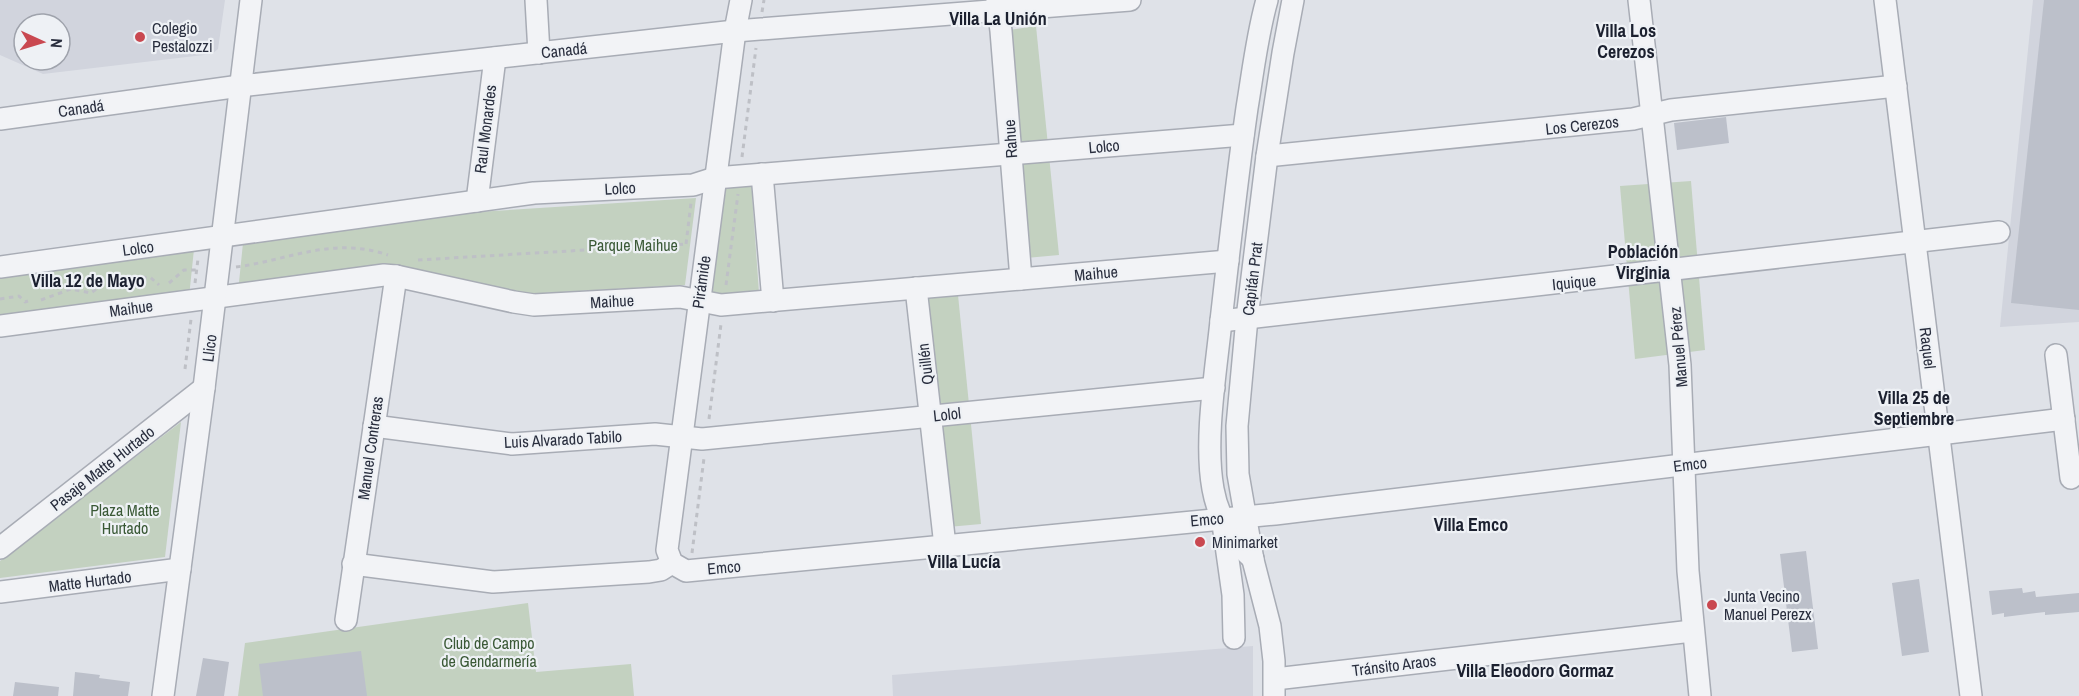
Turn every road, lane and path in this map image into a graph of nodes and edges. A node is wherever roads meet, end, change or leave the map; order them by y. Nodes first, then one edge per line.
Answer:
1 (251, 0) edge
2 (536, 0) edge
3 (741, 0) edge
4 (764, 0) edge
5 (1130, 0) edge
6 (1267, 0) edge
7 (1293, 0) edge
8 (1639, 0) edge
9 (1885, 0) edge
10 (997, 5) edge
11 (759, 29) junction
12 (735, 31) junction
13 (539, 53) junction
14 (495, 58) junction
15 (240, 86) junction
16 (1896, 86) junction
17 (1652, 115) junction
18 (0, 119) edge
19 (1243, 135) junction
20 (1011, 154) junction
21 (1267, 156) junction
22 (762, 174) junction
23 (740, 176) junction
24 (715, 178) junction
25 (477, 201) junction
26 (1999, 232) dead end
27 (222, 237) junction
28 (1915, 242) junction
29 (1228, 261) junction
30 (0, 267) edge
31 (1670, 271) junction
32 (396, 276) junction
33 (1021, 279) junction
34 (916, 288) junction
35 (215, 298) junction
36 (699, 301) junction
37 (773, 301) junction
38 (723, 305) junction
39 (1247, 318) junction
40 (1221, 321) junction
41 (0, 326) edge
42 (2056, 355) dead end
43 (204, 388) junction
44 (1214, 388) junction
45 (931, 416) junction
46 (2064, 419) junction
47 (374, 426) junction
48 (1939, 434) junction
49 (681, 436) junction
50 (706, 438) junction
51 (1684, 465) junction
52 (2071, 478) dead end
53 (1246, 516) junction
54 (1222, 518) junction
55 (945, 546) junction
56 (0, 548) edge
57 (682, 560) junction
58 (1253, 560) junction
59 (353, 564) junction
60 (180, 569) junction
61 (0, 592) edge
62 (346, 620) dead end
63 (1692, 631) junction
64 (1234, 638) dead end
65 (1275, 688) edge
66 (163, 696) edge
67 (1700, 696) edge
68 (1971, 696) edge

1 - 15 street, Llico
2 - 13 street
3 - 12 street, Pirámide
4 - 11 path
5 - 10 street, Canadá
6 - 19 street, Capitán Prat
7 - 21 street, Capitán Prat
8 - 17 street, Manuel Pérez
9 - 16 street, Raquel
10 - 11 street, Canadá
10 - 20 street, Rahue
11 - 12 street, Canadá
11 - 23 path
12 - 13 street, Canadá
12 - 24 street, Pirámide
13 - 14 street, Canadá
14 - 15 street, Canadá
14 - 25 street, Raul Monardes
15 - 18 street, Canadá
15 - 27 street, Llico
16 - 17 street, Los Cerezos
16 - 28 street, Raquel
17 - 21 street, Los Cerezos
17 - 31 street, Manuel Pérez
19 - 20 street, Lolco
19 - 29 street, Capitán Prat
20 - 22 street, Lolco
20 - 33 street, Rahue
21 - 39 street, Capitán Prat
22 - 23 street, Lolco
22 - 37 street
23 - 24 street, Lolco
23 - 38 path
24 - 25 street, Lolco
24 - 36 street, Pirámide
25 - 27 street, Lolco
26 - 28 street, Iquique
27 - 30 street, Lolco
27 - 35 street, Llico
28 - 31 street, Iquique
28 - 48 street, Raquel
29 - 33 street, Maihue
29 - 40 street, Capitán Prat
31 - 39 street, Iquique
31 - 51 street, Manuel Pérez
32 - 35 street, Maihue
32 - 36 street, Maihue
32 - 47 street, Manuel Contreras
33 - 34 street, Maihue
34 - 37 street, Maihue
34 - 45 street, Quillén
35 - 41 street, Maihue
35 - 43 street, Llico
36 - 38 street, Maihue
36 - 49 street, Pirámide
37 - 38 street, Maihue
38 - 50 path
39 - 40 street, Iquique
39 - 53 street, Capitán Prat
40 - 44 street, Capitán Prat
42 - 46 street
43 - 56 street, Pasaje Matte Hurtado
43 - 60 street, Llico
44 - 45 street, Lolol
44 - 54 street, Capitán Prat
45 - 50 street, Lolol
45 - 55 street, Quillén
46 - 48 street, Emco
46 - 52 street
47 - 49 street, Luis Alvarado Tabilo
47 - 59 street, Manuel Contreras
48 - 51 street, Emco
48 - 68 street, Raquel
49 - 50 street, Lolol
49 - 57 street, Pirámide
50 - 57 path
51 - 53 street, Emco
51 - 63 street, Manuel Pérez
53 - 54 street, Emco
53 - 58 street, Capitán Prat
54 - 55 street, Emco
54 - 58 street, Capitán Prat
54 - 64 street, Capitán Prat
55 - 57 street, Emco
57 - 59 street
58 - 65 street, Capitán Prat
59 - 62 street, Manuel Contreras
60 - 61 street, Matte Hurtado
60 - 66 street, Llico
63 - 65 street, Tránsito Araos
63 - 67 street, Manuel Pérez

